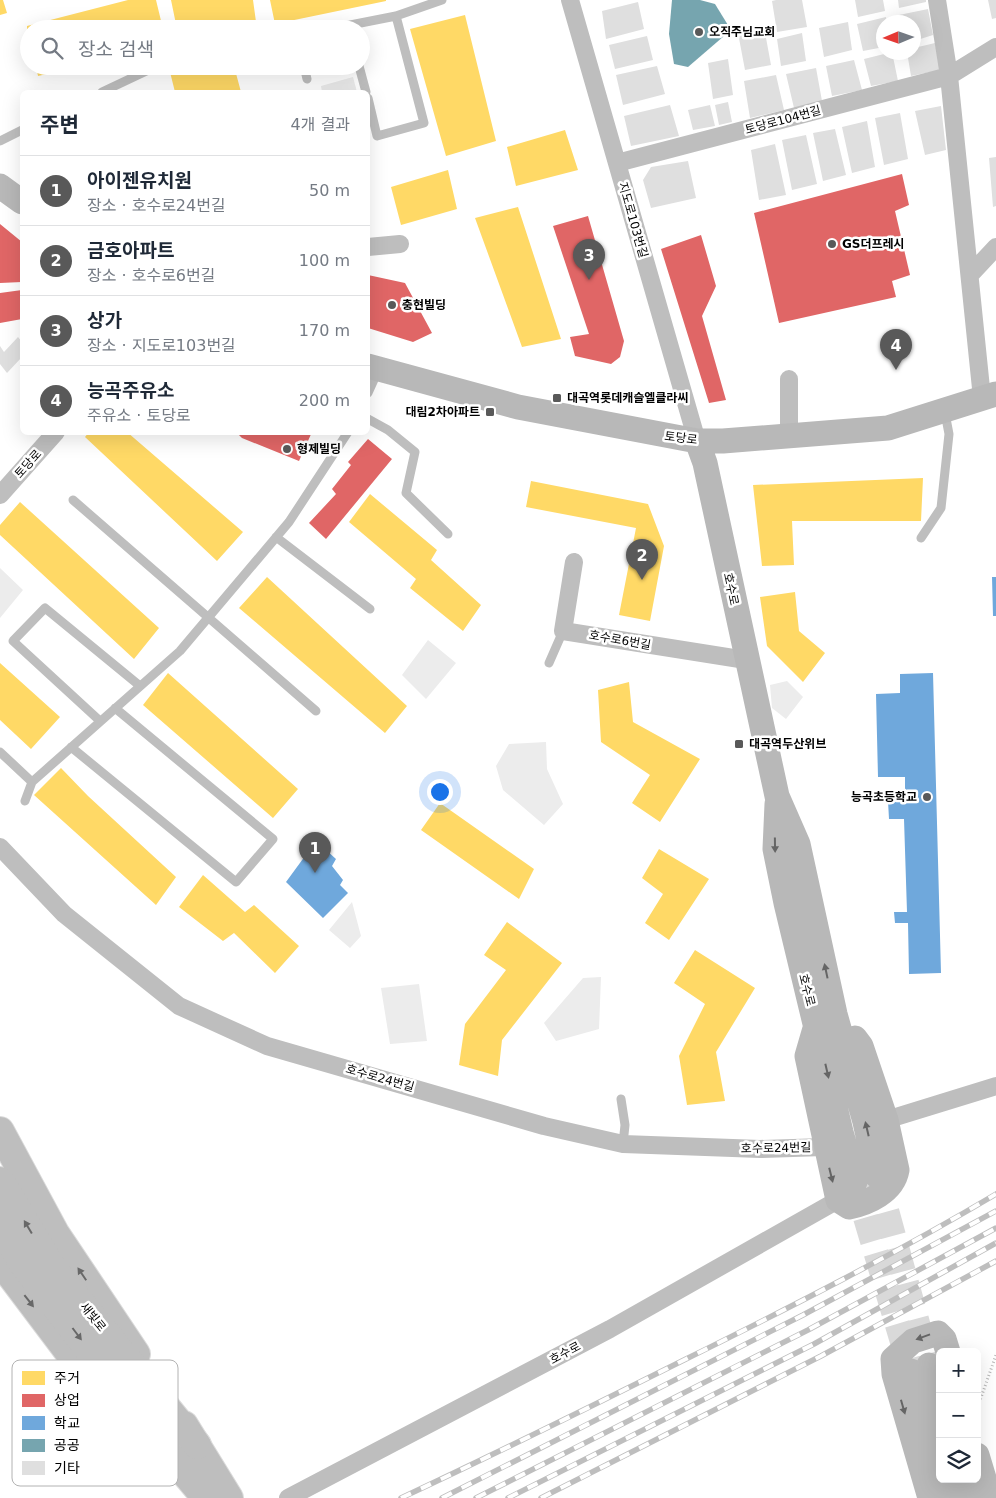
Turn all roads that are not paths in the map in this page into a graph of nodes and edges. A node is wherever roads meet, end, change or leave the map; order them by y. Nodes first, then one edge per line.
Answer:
1 (442, 0) edge
2 (570, 0) edge
3 (937, 0) edge
4 (396, 16) junction
5 (370, 22) edge
6 (996, 47) edge
7 (138, 75) edge
8 (306, 75) edge
9 (361, 75) edge
10 (950, 76) junction
11 (307, 79) dead end
12 (106, 90) edge
13 (365, 90) edge
14 (370, 106) edge
15 (20, 131) edge
16 (0, 141) edge
17 (617, 163) junction
18 (0, 186) edge
19 (20, 201) edge
20 (400, 244) dead end
21 (370, 247) edge
22 (996, 247) edge
23 (970, 275) junction
24 (373, 367) edge
25 (789, 379) dead end
26 (370, 383) edge
27 (989, 396) edge
28 (944, 410) junction
29 (370, 420) edge
30 (53, 435) edge
31 (346, 435) edge
32 (789, 436) junction
33 (697, 441) junction
34 (0, 495) edge
35 (73, 500) dead end
36 (448, 534) dead end
37 (276, 537) junction
38 (921, 538) dead end
39 (574, 562) dead end
40 (370, 609) dead end
41 (208, 618) junction
42 (563, 631) junction
43 (746, 660) junction
44 (549, 662) dead end
45 (140, 686) junction
46 (115, 708) junction
47 (316, 712) dead end
48 (100, 721) junction
49 (71, 747) junction
50 (0, 752) edge
51 (32, 782) junction
52 (26, 801) dead end
53 (0, 847) edge
54 (826, 1020) junction
55 (996, 1086) edge
56 (621, 1099) dead end
57 (886, 1120) junction
58 (0, 1131) edge
59 (622, 1144) junction
60 (824, 1147) junction
61 (866, 1179) tunnel mouth
62 (0, 1181) edge
63 (838, 1200) junction
64 (0, 1222) edge
65 (0, 1262) edge
66 (74, 1360) edge
67 (97, 1360) edge
68 (127, 1360) edge
69 (140, 1360) edge
70 (929, 1362) edge
71 (938, 1393) edge
72 (178, 1417) edge
73 (178, 1422) edge
74 (937, 1438) edge
75 (197, 1445) junction
76 (178, 1465) edge
77 (981, 1468) edge
78 (178, 1469) edge
79 (944, 1483) edge
80 (965, 1483) edge
81 (198, 1498) edge
82 (206, 1498) edge
83 (230, 1498) edge
84 (246, 1498) edge
85 (288, 1498) edge
86 (930, 1498) edge
87 (948, 1498) edge
88 (970, 1498) edge
89 (990, 1498) edge

1 - 4 lane
2 - 17 street, 지도로103번길
3 - 10 street
4 - 5 lane
4 - 14 lane
6 - 10 street, 토당로104번길
7 - 12 lane
8 - 11 lane
9 - 13 lane
10 - 17 street, 토당로104번길
10 - 23 street
15 - 16 lane
17 - 33 street, 지도로103번길
18 - 19 main road
20 - 21 street
22 - 23 street
23 - 27 street
24 - 26 lane
24 - 33 main road, 토당로
25 - 32 street
27 - 28 main road, 토당로
28 - 32 main road, 토당로
28 - 38 lane
29 - 36 lane
30 - 34 street, 토당로
31 - 37 lane
32 - 33 main road, 토당로
33 - 43 main road, 호수로
35 - 41 lane
37 - 40 lane
37 - 41 lane
39 - 42 street
41 - 45 lane
41 - 47 lane
42 - 43 street, 호수로6번길
42 - 44 lane
43 - 54 main road, 호수로
45 - 46 lane
45 - 48 lane
46 - 48 lane
46 - 49 lane
48 - 49 lane
49 - 51 lane
50 - 51 lane
51 - 52 lane
53 - 59 street, 호수로24번길
54 - 57 main road
54 - 60 main road
54 - 61 main road, 호수로
55 - 57 street
56 - 59 lane
63 -> 57 main road
69 -> 58 main road
59 - 60 street, 호수로24번길
60 -> 63 main road
68 -> 62 main road, 새빛로
63 - 85 street, 호수로
64 -> 67 main road, 새빛로
65 -> 66 main road
70 - 71 main road
70 - 74 main road
70 -> 86 main road
75 -> 72 main road
75 -> 73 main road, 새빛로
75 - 83 main road
75 - 84 main road
76 - 82 main road
77 - 89 main road
78 - 81 main road
79 - 87 main road
80 - 88 main road

